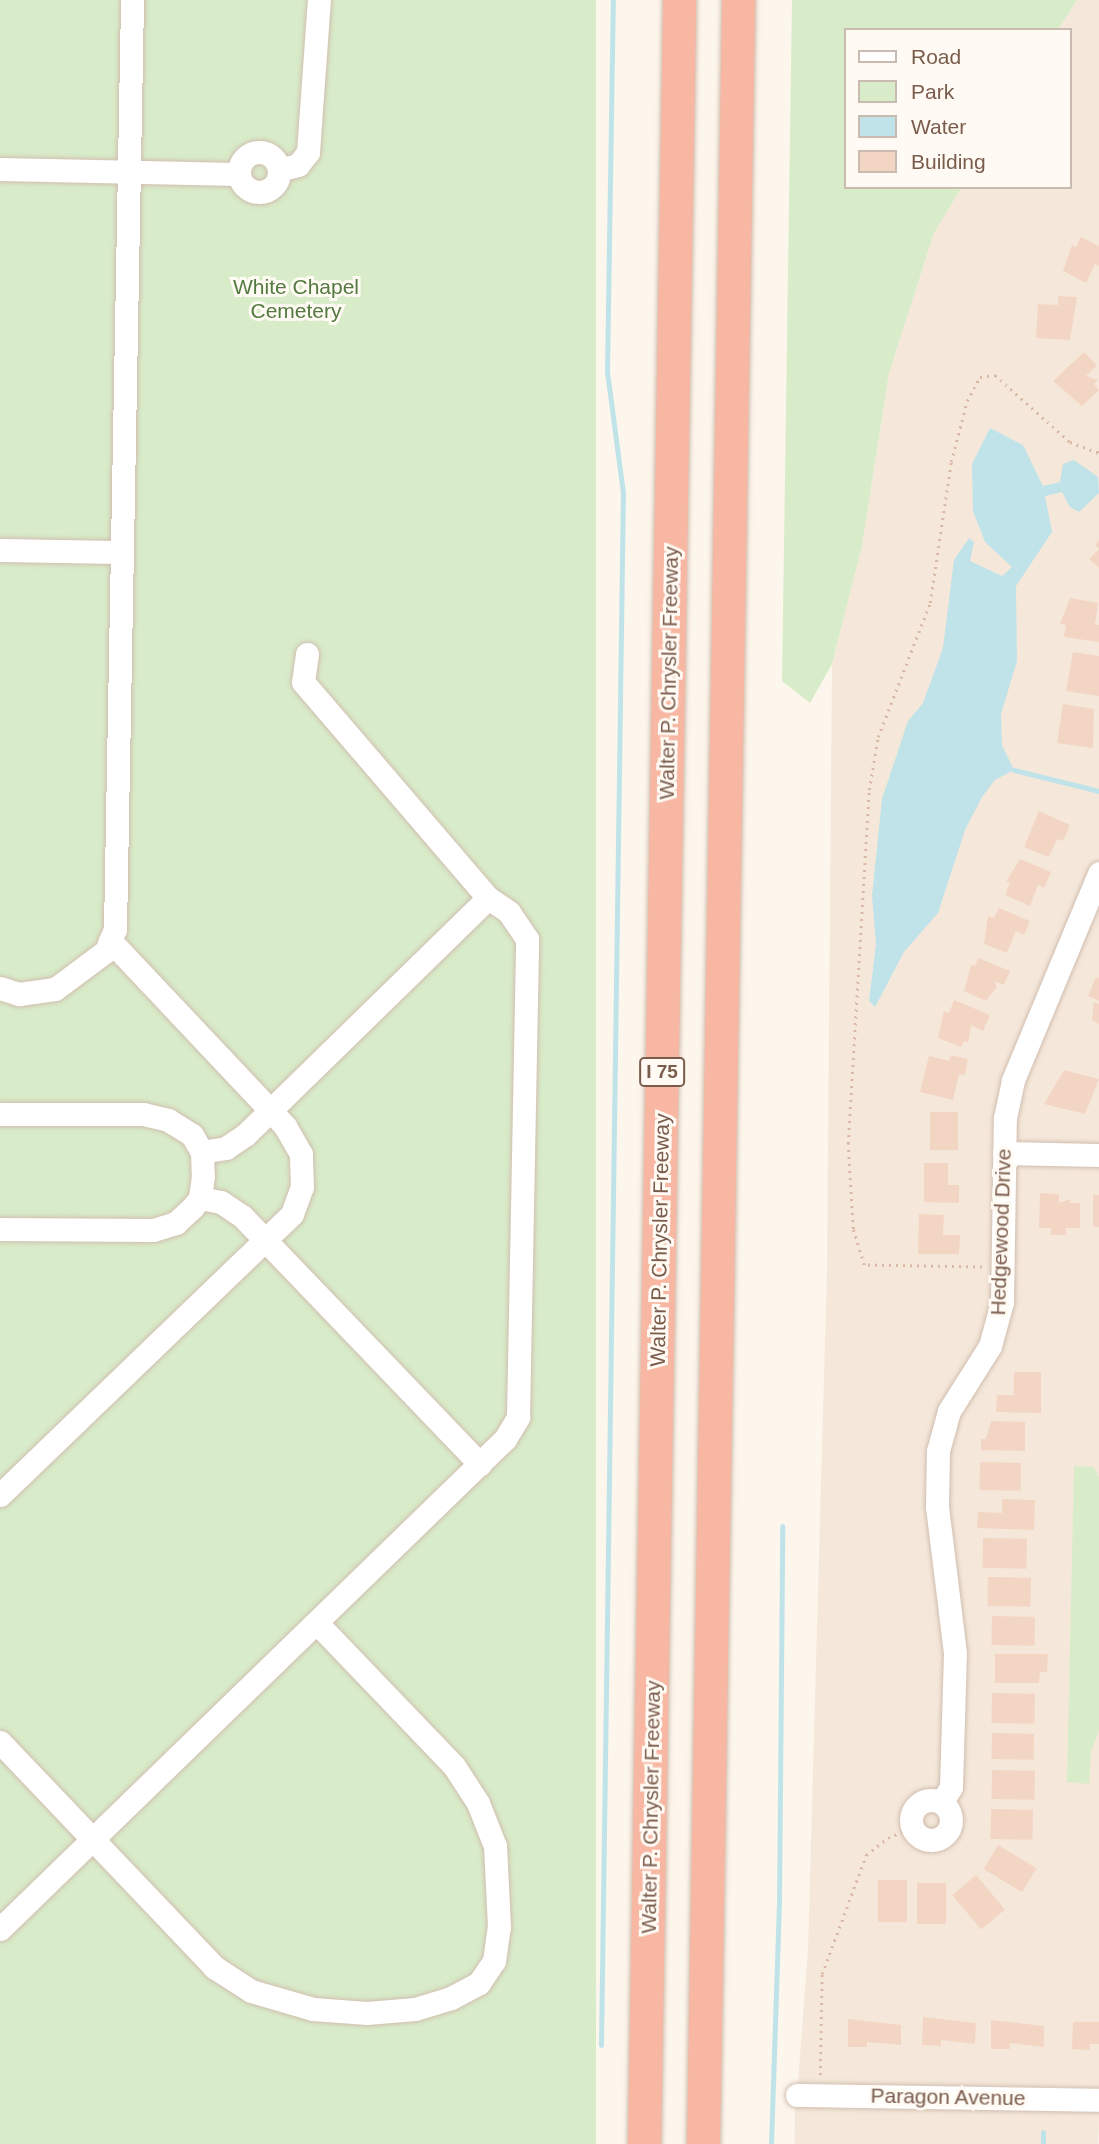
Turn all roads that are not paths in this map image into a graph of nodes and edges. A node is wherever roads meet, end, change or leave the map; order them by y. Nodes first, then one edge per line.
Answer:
1 (132, 0) edge
2 (319, 0) edge
3 (679, 0) edge
4 (738, 0) edge
5 (0, 169) edge
6 (131, 172) junction
7 (0, 550) edge
8 (119, 552) junction
9 (307, 654) dead end
10 (1099, 873) edge
11 (488, 898) junction
12 (110, 940) junction
13 (0, 988) edge
14 (268, 1110) junction
15 (0, 1114) edge
16 (202, 1152) junction
17 (1004, 1153) junction
18 (1099, 1155) edge
19 (200, 1198) junction
20 (0, 1229) edge
21 (265, 1241) junction
22 (480, 1464) junction
23 (0, 1495) edge
24 (318, 1624) junction
25 (0, 1742) edge
26 (943, 1800) junction
27 (94, 1837) junction
28 (0, 1929) edge
29 (808, 2095) road end
30 (1099, 2100) edge
31 (644, 2144) edge
32 (703, 2144) edge

1 - 6 street
2 - 6 street
3 - 31 highway, Walter P. Chrysler Freeway / I 75
4 - 32 highway
5 - 6 street
6 - 8 street
7 - 8 street
8 - 12 street
9 - 11 street
10 - 17 street, Hedgewood Drive
11 - 14 street
11 - 22 street
12 - 13 street
12 - 14 street
14 - 16 street
14 - 21 street
15 - 16 street
16 - 19 street
17 - 18 street
17 - 26 street, Hedgewood Drive
19 - 20 street
19 - 21 street
21 - 22 street
21 - 23 street
22 - 24 street
24 - 27 street
24 - 27 street
25 - 27 street
26 - 26 street, Hedgewood Drive
27 - 28 street
29 - 30 street, Paragon Avenue

